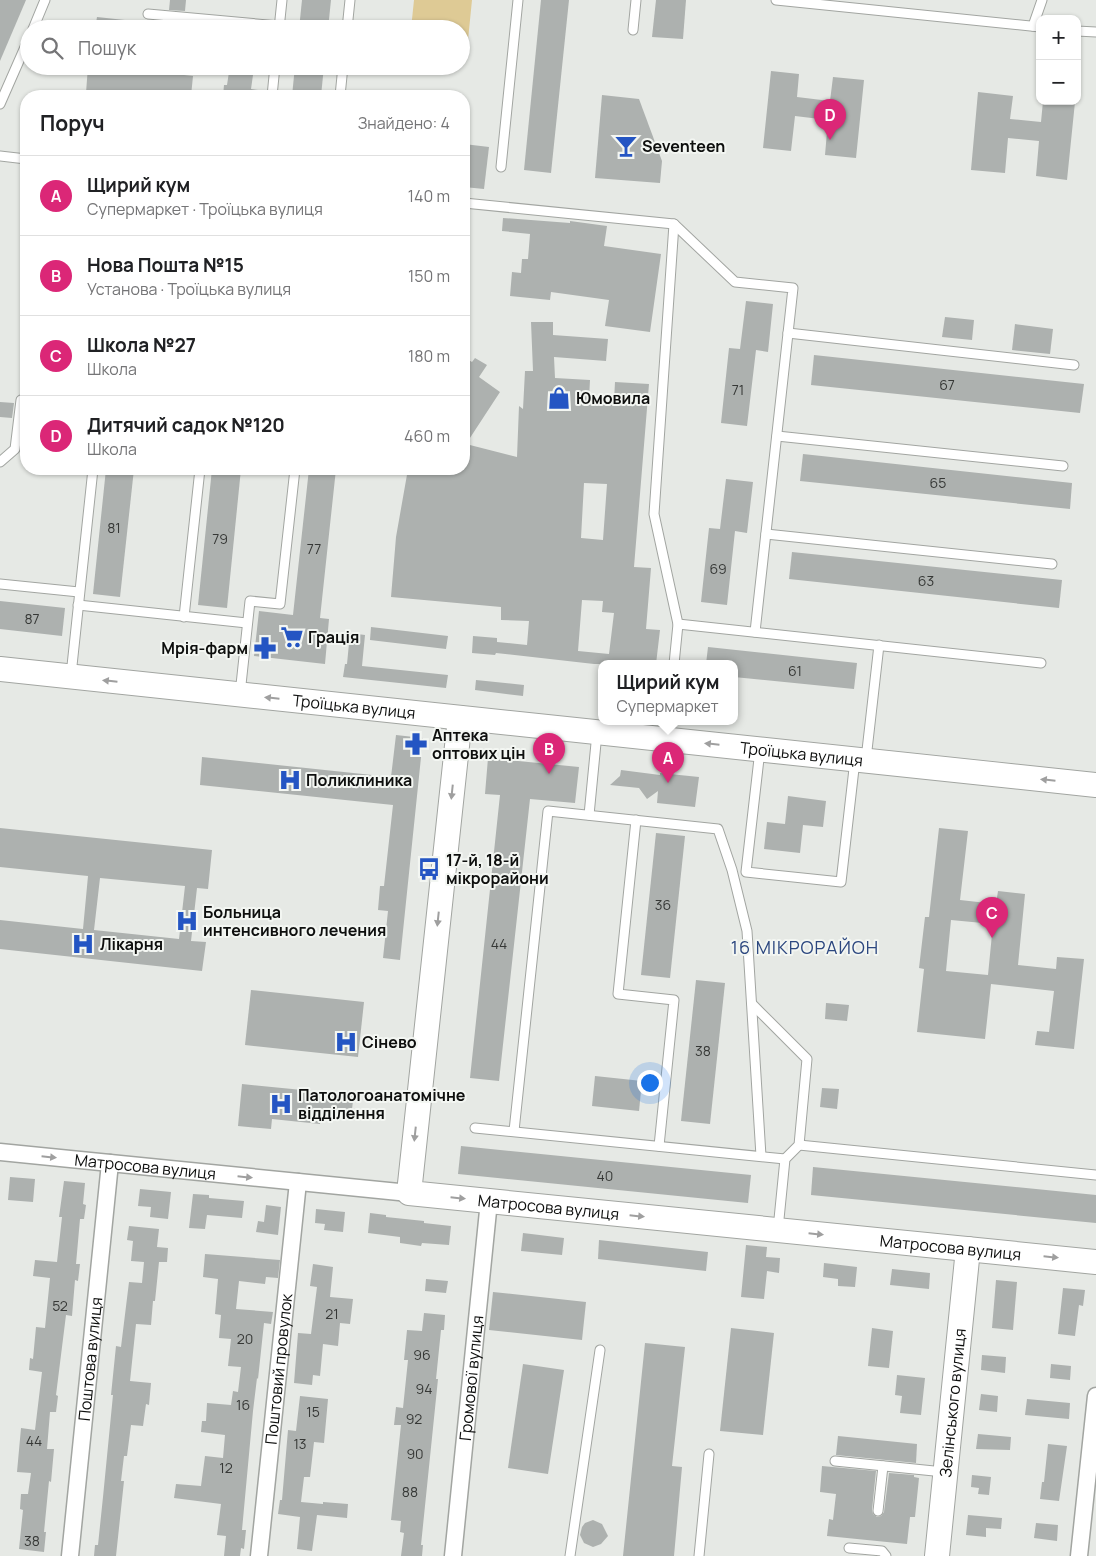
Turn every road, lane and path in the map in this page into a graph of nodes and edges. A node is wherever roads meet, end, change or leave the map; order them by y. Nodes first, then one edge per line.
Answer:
1 (45, 0) edge
2 (282, 0) edge
3 (350, 0) edge
4 (518, 0) edge
5 (636, 0) edge
6 (776, 0) edge
7 (1042, 0) edge
8 (823, 2) edge
9 (148, 14) dead end
10 (1039, 15) edge
11 (37, 20) edge
12 (204, 20) edge
13 (280, 20) edge
14 (348, 20) edge
15 (1036, 26) edge
16 (633, 30) dead end
17 (1081, 30) edge
18 (1096, 32) edge
19 (20, 58) edge
20 (274, 75) edge
21 (343, 75) edge
22 (273, 90) edge
23 (341, 90) edge
24 (0, 104) edge
25 (0, 156) edge
26 (20, 158) edge
27 (501, 168) dead end
28 (470, 203) edge
29 (674, 224) junction
30 (788, 333) junction
31 (1074, 365) dead end
32 (20, 400) edge
33 (777, 436) junction
34 (0, 462) edge
35 (1063, 466) dead end
36 (92, 475) edge
37 (199, 475) edge
38 (293, 475) edge
39 (766, 534) junction
40 (1052, 564) dead end
41 (0, 584) edge
42 (80, 592) junction
43 (78, 606) junction
44 (184, 617) junction
45 (247, 623) junction
46 (678, 624) junction
47 (755, 632) junction
48 (879, 645) junction
49 (674, 660) edge
50 (1041, 663) dead end
51 (0, 669) edge
52 (70, 676) junction
53 (240, 694) junction
54 (460, 718) junction
55 (666, 731) edge
56 (597, 732) junction
57 (760, 750) junction
58 (861, 760) junction
59 (1096, 785) edge
60 (589, 815) junction
61 (636, 820) junction
62 (752, 1004) junction
63 (475, 1128) dead end
64 (514, 1132) junction
65 (799, 1145) junction
66 (659, 1146) junction
67 (0, 1152) edge
68 (761, 1156) junction
69 (785, 1158) junction
70 (110, 1163) junction
71 (1096, 1175) edge
72 (298, 1182) junction
73 (409, 1193) junction
74 (489, 1201) junction
75 (778, 1230) junction
76 (968, 1249) junction
77 (1096, 1262) edge
78 (600, 1350) dead end
79 (1096, 1396) edge
80 (709, 1454) dead end
81 (835, 1461) dead end
82 (883, 1466) junction
83 (945, 1472) junction
84 (878, 1511) dead end
85 (849, 1548) dead end
86 (70, 1556) edge
87 (259, 1556) edge
88 (453, 1556) edge
89 (570, 1556) edge
90 (698, 1556) edge
91 (886, 1556) edge
92 (937, 1556) edge
93 (1079, 1556) edge

1 - 11 lane
2 - 13 lane
3 - 14 lane
4 - 27 lane
5 - 16 lane
6 - 8 lane
7 - 10 lane
8 - 15 lane
9 - 12 lane
17 - 18 lane
19 - 24 lane
20 - 22 lane
21 - 23 lane
25 - 26 lane
28 - 29 lane
29 - 30 lane
29 - 46 lane
30 - 31 lane
30 - 33 lane
32 - 34 lane
33 - 35 lane
33 - 39 lane
36 - 42 lane
37 - 44 lane
38 - 45 lane
39 - 40 lane
39 - 47 lane
41 - 42 lane
42 - 43 lane
43 - 44 lane
43 - 52 lane
44 - 45 lane
45 - 53 lane
46 - 47 lane
46 - 49 lane
47 - 48 lane
48 - 50 lane
48 - 58 lane
51 - 52 street, Троїцька вулиця
53 -> 52 street, Троїцька вулиця
54 -> 53 street, Троїцька вулиця
54 - 56 street, Троїцька вулиця
54 -> 73 street
55 - 56 street, Троїцька вулиця
57 -> 55 street, Троїцька вулиця
56 - 60 lane
57 - 58 street, Троїцька вулиця
57 - 58 lane
59 -> 58 street, Троїцька вулиця
60 - 61 lane
60 - 64 lane
61 - 62 lane
61 - 66 lane
62 - 65 lane
62 - 68 lane
63 - 64 lane
64 - 66 lane
65 - 69 lane
65 - 71 lane
66 - 68 lane
67 -> 70 street, Матросова вулиця
68 - 69 lane
69 - 75 lane
70 -> 72 street, Матросова вулиця
70 - 86 street, Поштова вулиця
72 - 73 street, Матросова вулиця
72 - 87 street, Поштовий провулок
73 -> 74 street, Матросова вулиця
74 -> 75 street, Матросова вулиця
74 - 88 street, Громової вулиця
75 -> 76 street, Матросова вулиця
76 -> 77 street, Матросова вулиця
76 - 83 street, Зелінського вулиця
78 - 89 lane
79 - 93 street
80 - 90 lane
81 - 82 lane
82 - 83 lane
82 - 84 lane
83 - 92 street, Зелінського вулиця
85 - 91 lane

